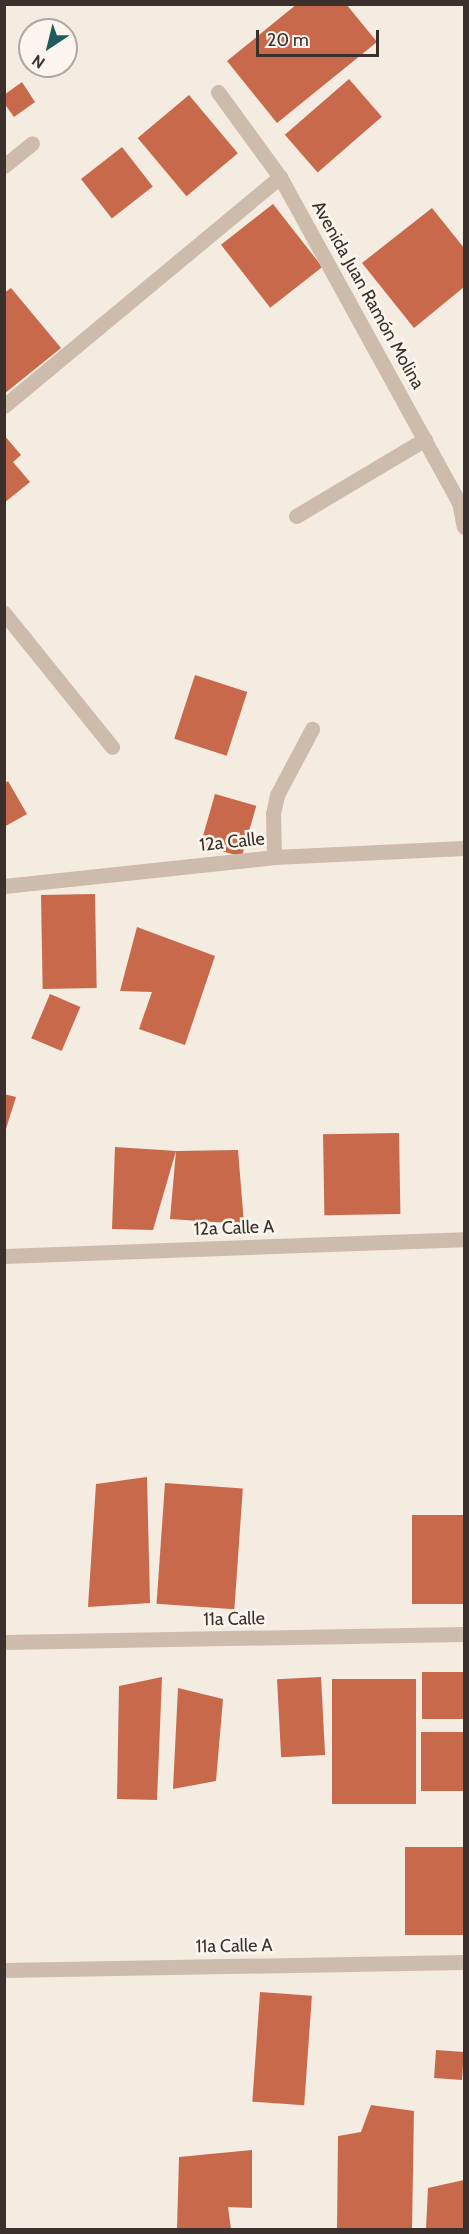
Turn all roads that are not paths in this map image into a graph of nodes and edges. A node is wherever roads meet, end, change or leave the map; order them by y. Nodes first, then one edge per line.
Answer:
1 (218, 92) dead end
2 (32, 143) dead end
3 (4, 166) edge
4 (280, 177) junction
5 (4, 406) edge
6 (425, 439) junction
7 (462, 500) edge
8 (296, 516) dead end
9 (465, 527) edge
10 (4, 613) edge
11 (312, 729) dead end
12 (112, 747) dead end
13 (465, 848) edge
14 (274, 857) junction
15 (4, 886) edge
16 (465, 1239) edge
17 (4, 1256) edge
18 (465, 1634) edge
19 (4, 1642) edge
20 (465, 1962) edge
21 (4, 1970) edge

1 - 4 street, Avenida Juan Ramón Molina
2 - 3 street
4 - 5 street
4 - 6 street, Avenida Juan Ramón Molina
6 - 7 street, Avenida Juan Ramón Molina
6 - 8 street
7 - 9 street, Avenida Juan Ramón Molina
10 - 12 street
11 - 14 street
13 - 14 street, 12a Calle
14 - 15 street, 12a Calle
16 - 17 street, 12a Calle A
18 - 19 street, 11a Calle
20 - 21 street, 11a Calle A

